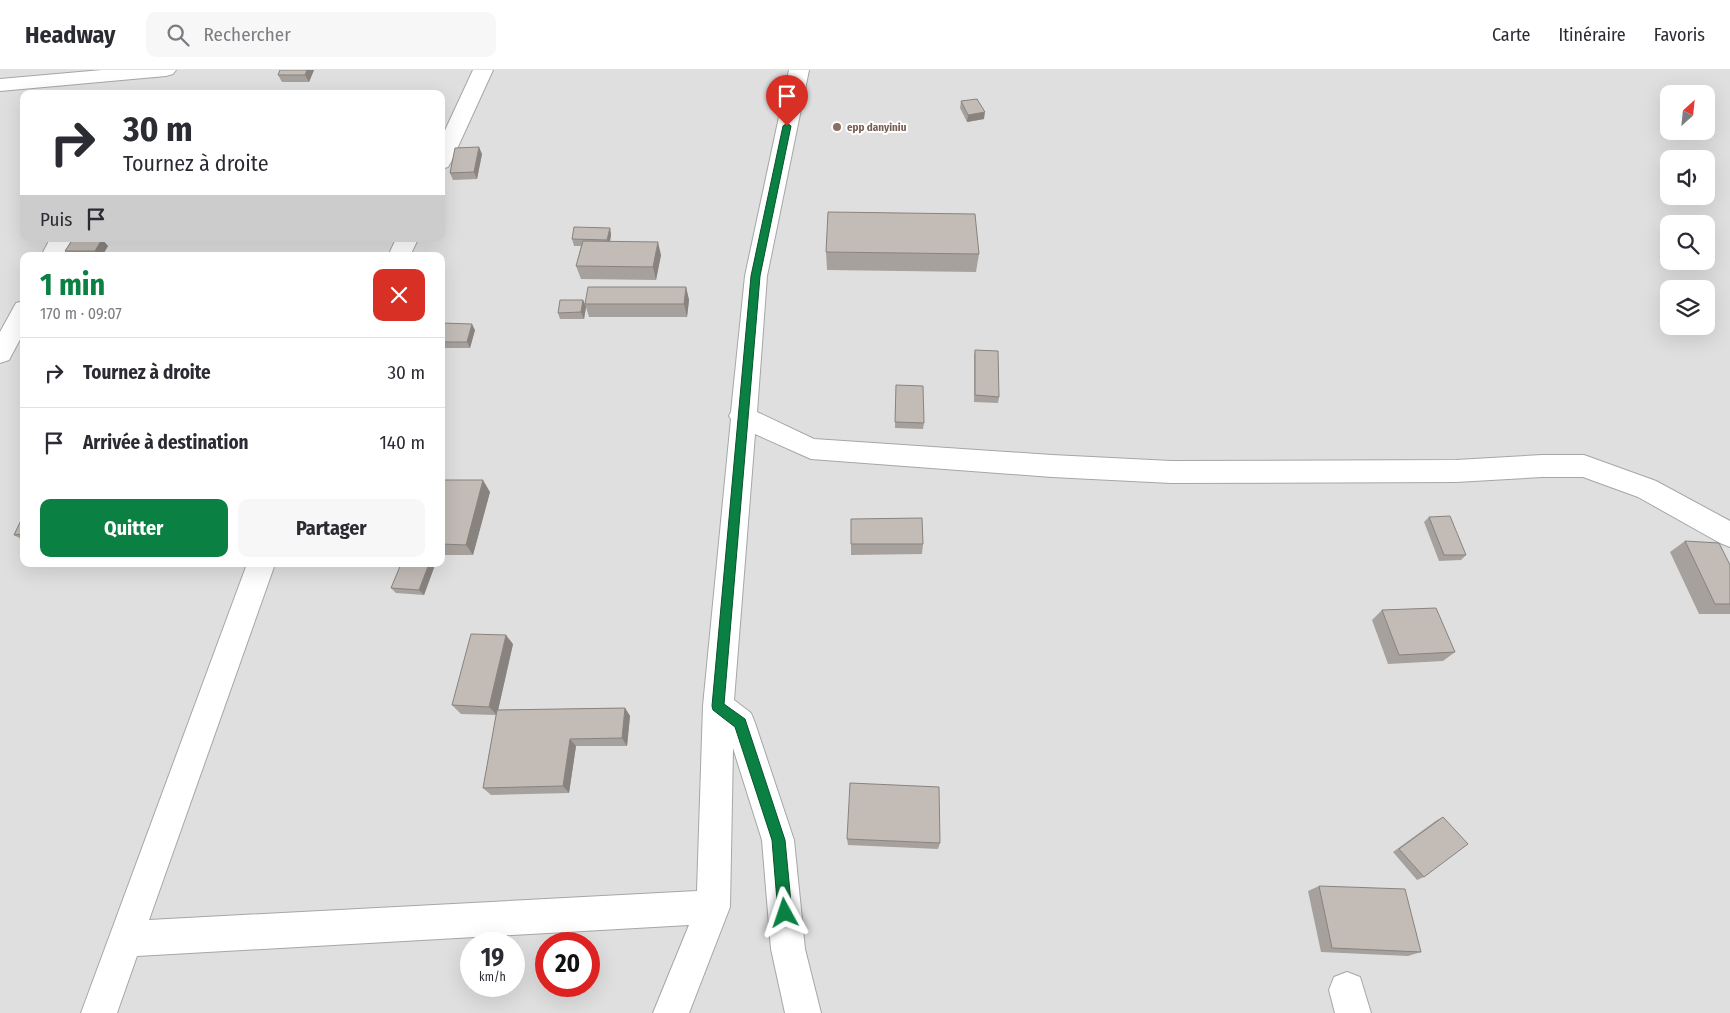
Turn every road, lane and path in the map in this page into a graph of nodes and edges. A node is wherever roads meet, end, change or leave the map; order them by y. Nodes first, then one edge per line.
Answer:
1 (483, 70) edge
2 (799, 70) edge
3 (158, 71) edge
4 (12, 80) edge
5 (141, 90) edge
6 (445, 153) edge
7 (20, 316) edge
8 (0, 354) edge
9 (742, 416) junction
10 (1730, 535) edge
11 (260, 567) edge
12 (718, 706) junction
13 (713, 907) junction
14 (126, 939) junction
15 (99, 1013) edge
16 (671, 1013) edge
17 (803, 1013) edge

1 - 6 street
2 - 9 street
3 - 4 street
3 - 5 street
7 - 8 street
9 - 10 street
9 - 12 street
11 - 14 street
12 - 13 street
12 - 17 street
13 - 14 street
13 - 16 street
14 - 15 street

